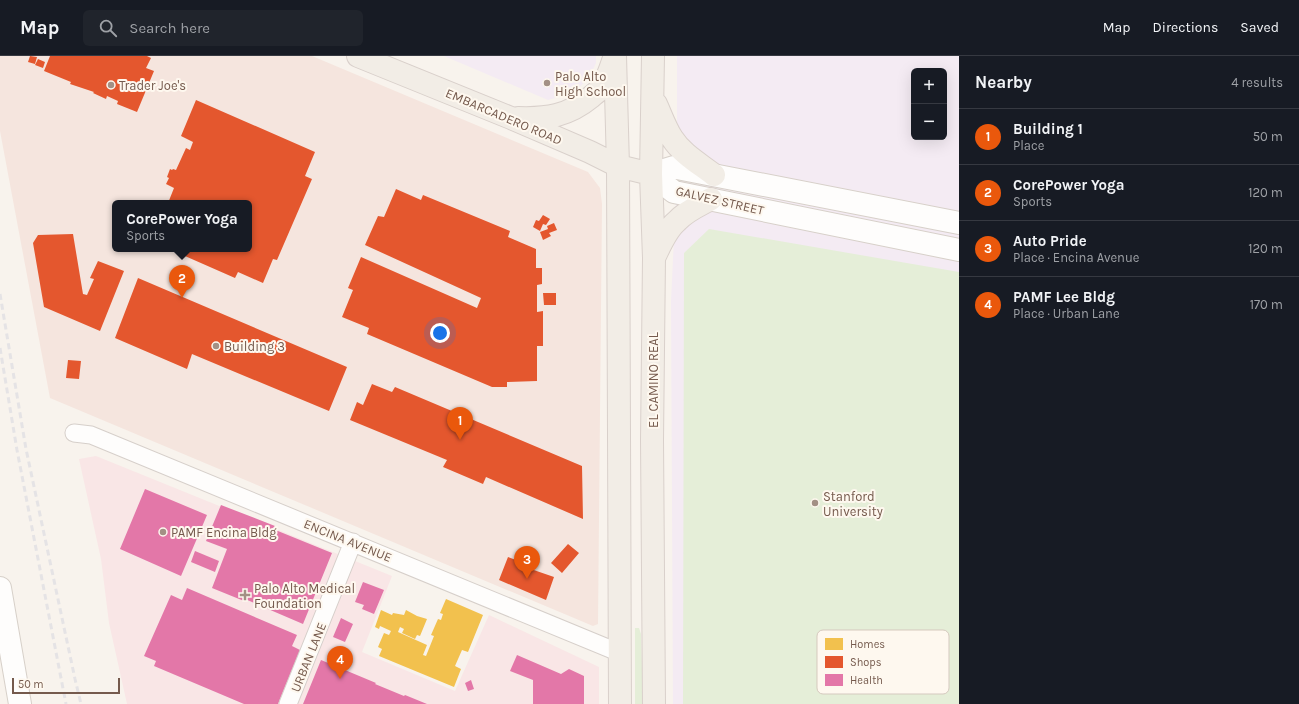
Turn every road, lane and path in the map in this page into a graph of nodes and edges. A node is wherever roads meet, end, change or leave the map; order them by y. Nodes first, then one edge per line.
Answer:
1 (358, 56) edge
2 (615, 56) edge
3 (653, 56) edge
4 (653, 96) junction
5 (511, 118) junction
6 (618, 166) junction
7 (651, 174) junction
8 (714, 175) junction
9 (711, 199) junction
10 (959, 223) edge
11 (959, 250) edge
12 (654, 258) junction
13 (74, 433) dead end
14 (353, 542) junction
15 (0, 588) edge
16 (620, 653) junction
17 (20, 704) edge
18 (288, 704) edge
19 (620, 704) edge
20 (654, 704) edge

1 - 5 main road, EMBARCADERO ROAD
2 - 5 main road
2 - 6 main road
3 - 4 main road, EL CAMINO REAL
4 - 7 main road, EL CAMINO REAL
4 - 8 main road
5 - 6 main road, EMBARCADERO ROAD
6 - 7 main road, EMBARCADERO ROAD
6 - 16 main road
7 - 8 main road, GALVEZ STREET
7 - 9 main road, GALVEZ STREET
7 - 12 main road, EL CAMINO REAL
8 - 10 main road, GALVEZ STREET
9 - 11 main road, GALVEZ STREET
9 - 12 main road
12 - 20 main road, EL CAMINO REAL
13 - 14 street, ENCINA AVENUE
14 - 16 street, ENCINA AVENUE
14 - 18 street, URBAN LANE
15 - 17 main road
16 - 19 main road

